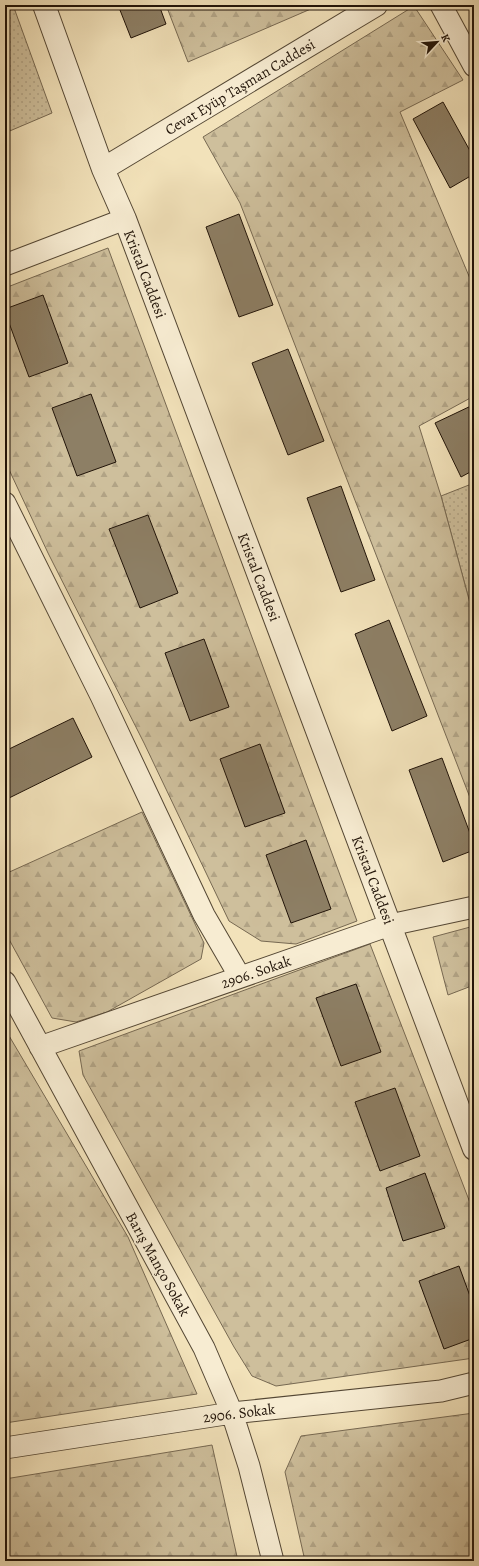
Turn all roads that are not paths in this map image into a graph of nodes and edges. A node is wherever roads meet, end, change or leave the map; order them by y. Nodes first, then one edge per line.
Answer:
1 (44, 5) edge
2 (376, 5) edge
3 (441, 5) edge
4 (474, 66) edge
5 (104, 169) junction
6 (125, 219) junction
7 (5, 265) edge
8 (5, 503) edge
9 (474, 906) edge
10 (390, 925) junction
11 (240, 977) junction
12 (5, 982) edge
13 (40, 1047) junction
14 (474, 1149) edge
15 (474, 1383) edge
16 (232, 1413) junction
17 (5, 1448) edge
18 (273, 1561) edge

1 - 5 street, Kristal Caddesi
2 - 5 street, Cevat Eyüp Taşman Caddesi
3 - 4 street
5 - 6 street, Kristal Caddesi
6 - 7 street
6 - 10 street, Kristal Caddesi
8 - 11 street
9 - 10 street, 2906. Sokak
10 - 11 street, 2906. Sokak
10 - 14 street, Kristal Caddesi
11 - 13 street, 2906. Sokak
12 - 13 street, Barış Manço Sokak
13 - 16 street, Barış Manço Sokak
15 - 16 street, 2906. Sokak
16 - 17 street, 2906. Sokak
16 - 18 street, Barış Manço Sokak

